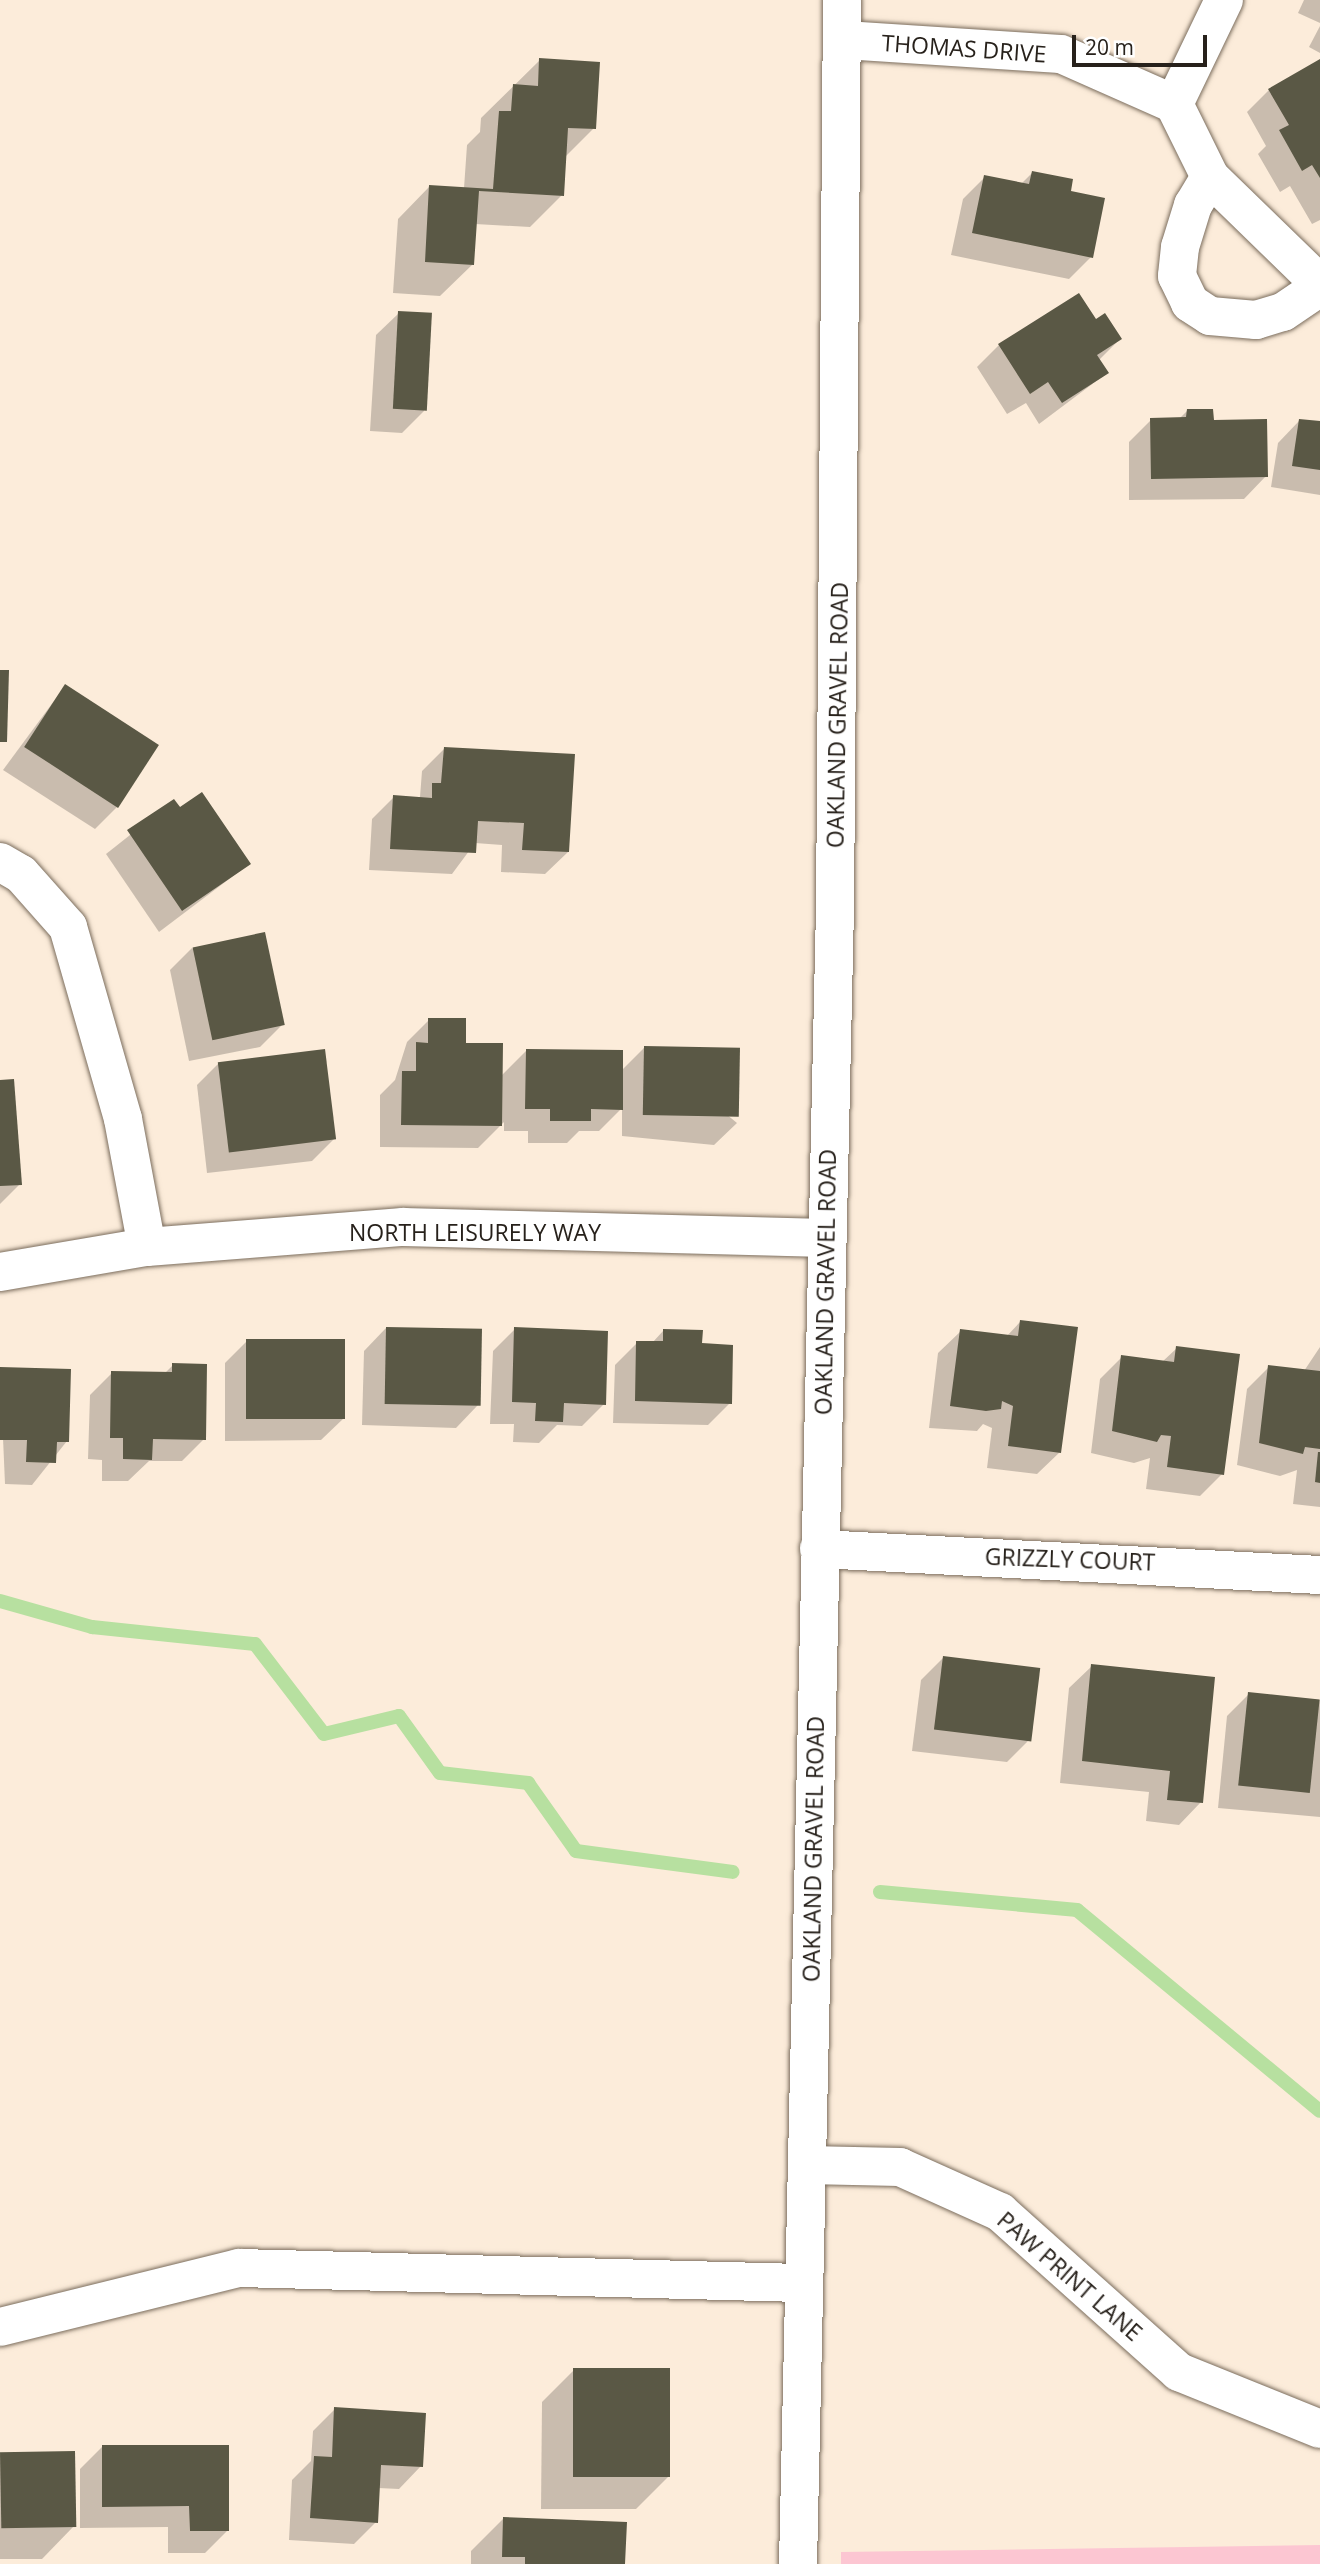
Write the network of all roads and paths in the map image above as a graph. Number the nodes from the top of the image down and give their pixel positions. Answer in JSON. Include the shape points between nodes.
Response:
{"nodes":[{"id":1,"x":842,"y":0,"type":"edge"},
{"id":2,"x":1224,"y":0,"type":"edge"},
{"id":3,"x":844,"y":40,"type":"junction"},
{"id":4,"x":1174,"y":104,"type":"junction"},
{"id":5,"x":1210,"y":177,"type":"junction"},
{"id":6,"x":1320,"y":285,"type":"edge"},
{"id":7,"x":0,"y":862,"type":"edge"},
{"id":8,"x":826,"y":1238,"type":"junction"},
{"id":9,"x":146,"y":1247,"type":"junction"},
{"id":10,"x":0,"y":1272,"type":"edge"},
{"id":11,"x":819,"y":1549,"type":"junction"},
{"id":12,"x":1320,"y":1575,"type":"edge"},
{"id":13,"x":807,"y":2165,"type":"junction"},
{"id":14,"x":800,"y":2283,"type":"junction"},
{"id":15,"x":0,"y":2328,"type":"edge"},
{"id":16,"x":1320,"y":2429,"type":"edge"},
{"id":17,"x":798,"y":2564,"type":"edge"}],
"edges":[{"from":1,"to":3,"type":"street","name":"OAKLAND GRAVEL ROAD"},
{"from":2,"to":4,"type":"street"},
{"from":3,"to":4,"type":"street","name":"THOMAS DRIVE","via":[[1061,54]]},
{"from":3,"to":8,"type":"street","name":"OAKLAND GRAVEL ROAD"},
{"from":4,"to":5,"type":"street"},
{"from":5,"to":6,"type":"street"},
{"from":5,"to":6,"type":"street","via":[[1193,205],[1180,247],[1177,276],[1190,303],[1210,316],[1256,320],[1283,312]]},
{"from":7,"to":9,"type":"street","via":[[21,874],[68,927],[123,1119]]},
{"from":8,"to":9,"type":"street","name":"NORTH LEISURELY WAY","via":[[403,1227]]},
{"from":8,"to":11,"type":"street","name":"OAKLAND GRAVEL ROAD"},
{"from":9,"to":10,"type":"street","name":"NORTH LEISURELY WAY"},
{"from":11,"to":12,"type":"street","name":"GRIZZLY COURT"},
{"from":11,"to":13,"type":"street","name":"OAKLAND GRAVEL ROAD"},
{"from":13,"to":14,"type":"street","name":"OAKLAND GRAVEL ROAD"},
{"from":13,"to":16,"type":"street","name":"PAW PRINT LANE","via":[[900,2167],[1000,2212],[1179,2372]]},
{"from":14,"to":15,"type":"street","via":[[239,2268]]},
{"from":14,"to":17,"type":"street","name":"OAKLAND GRAVEL ROAD"}]}
